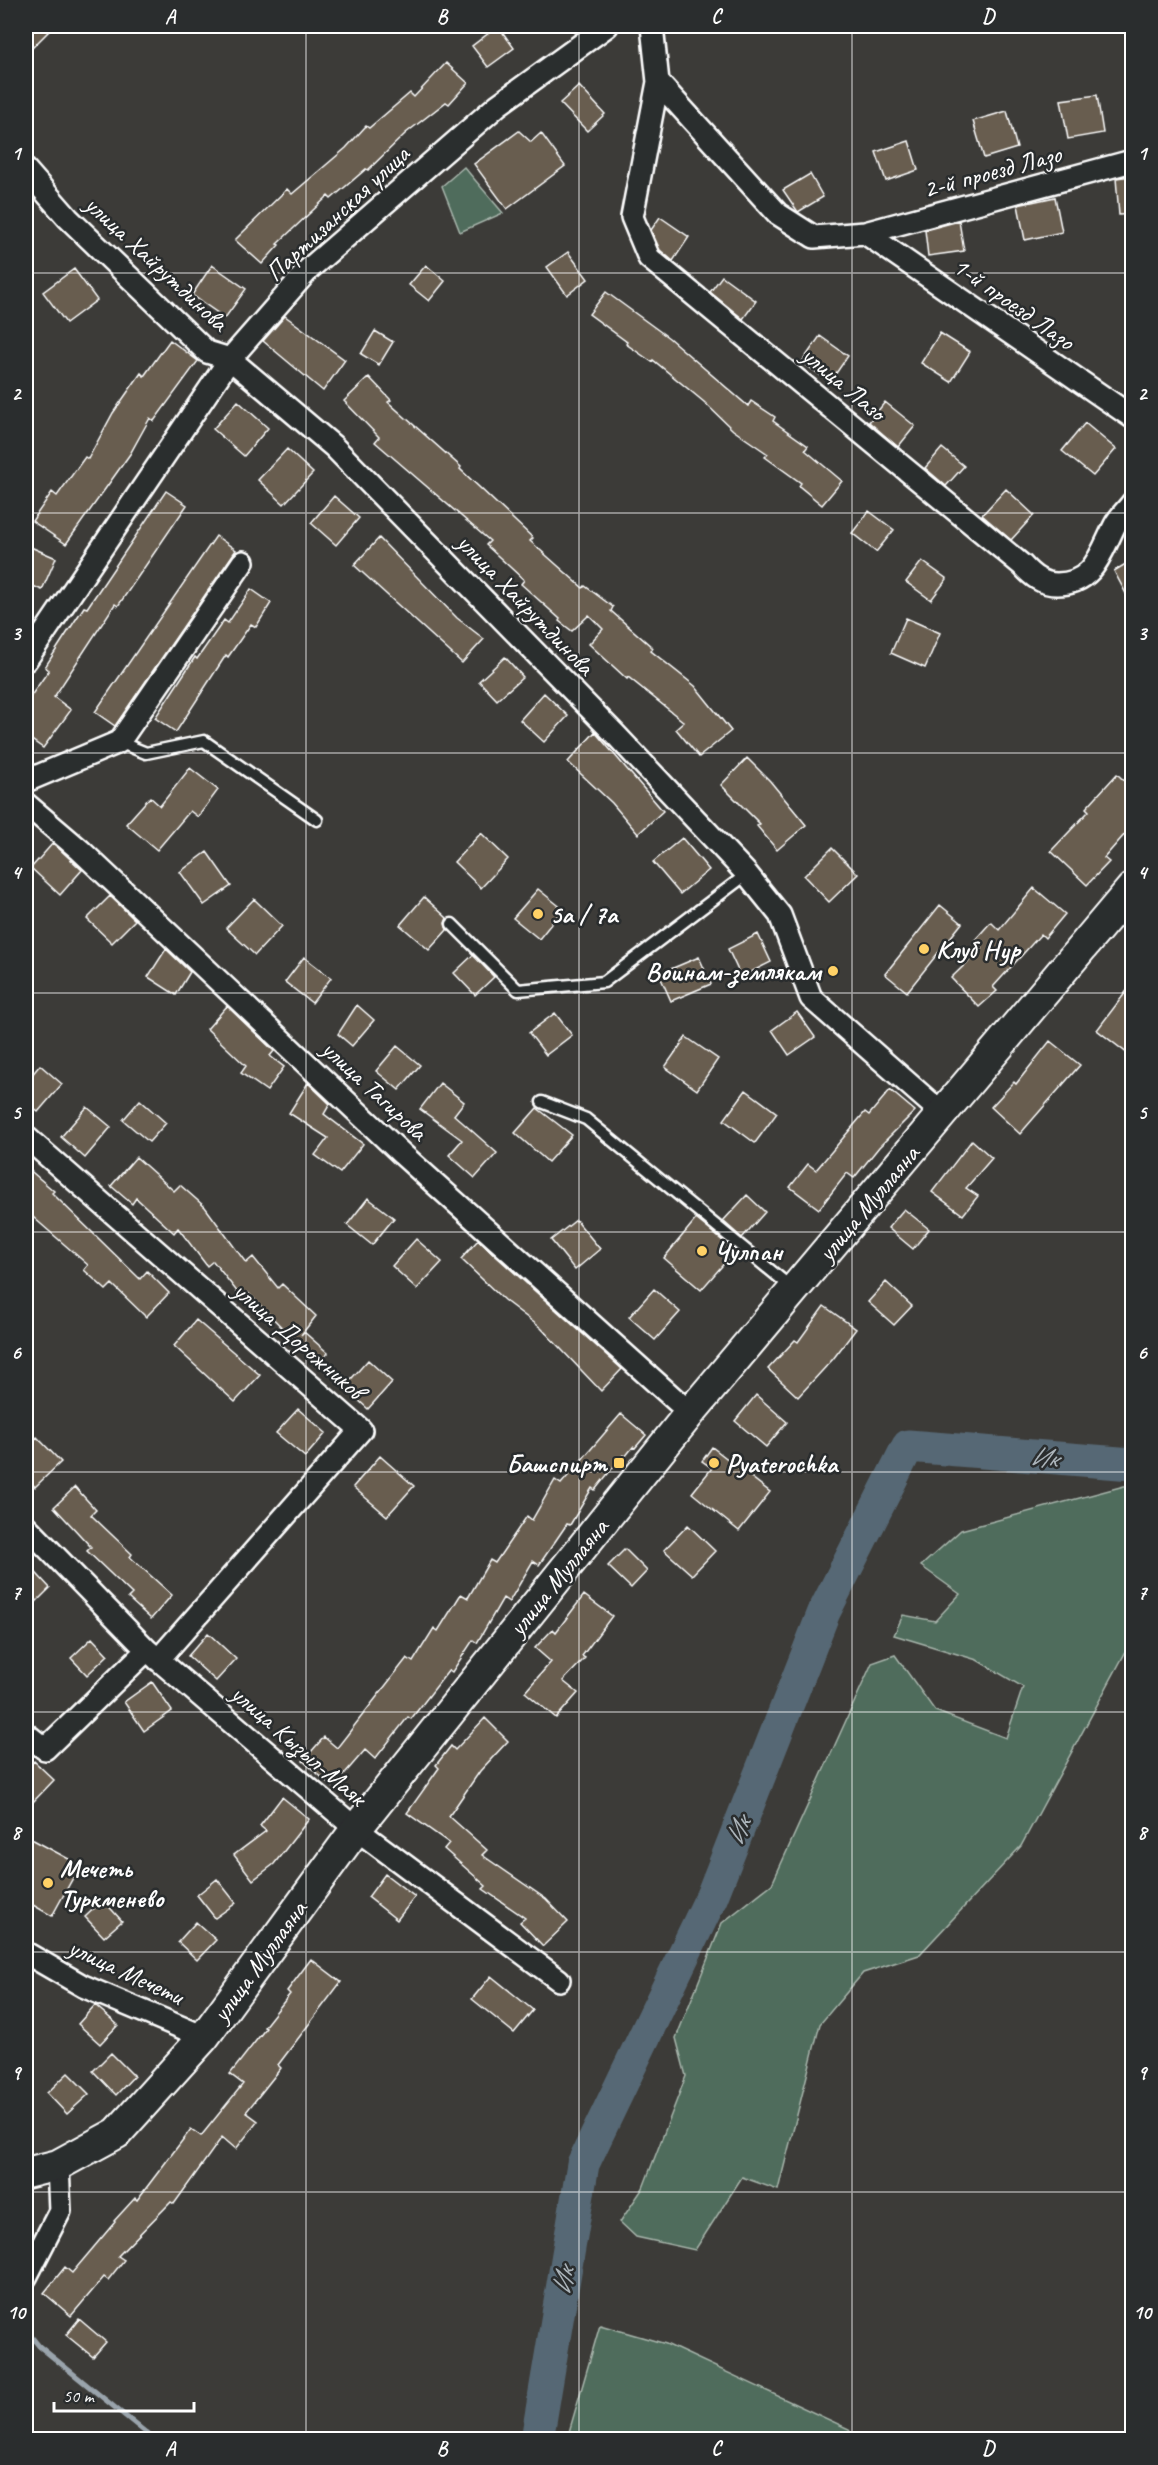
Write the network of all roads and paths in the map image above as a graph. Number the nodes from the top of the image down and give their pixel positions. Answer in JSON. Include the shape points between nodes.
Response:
{"nodes":[{"id":1,"x":607,"y":26,"type":"edge"},
{"id":2,"x":652,"y":26,"type":"edge"},
{"id":3,"x":658,"y":82,"type":"junction"},
{"id":4,"x":1132,"y":161,"type":"edge"},
{"id":5,"x":26,"y":170,"type":"edge"},
{"id":6,"x":865,"y":233,"type":"junction"},
{"id":7,"x":230,"y":359,"type":"junction"},
{"id":8,"x":1132,"y":417,"type":"edge"},
{"id":9,"x":1132,"y":503,"type":"edge"},
{"id":10,"x":243,"y":562,"type":"dead end"},
{"id":11,"x":26,"y":660,"type":"edge"},
{"id":12,"x":119,"y":742,"type":"junction"},
{"id":13,"x":26,"y":781,"type":"edge"},
{"id":14,"x":26,"y":804,"type":"edge"},
{"id":15,"x":317,"y":820,"type":"dead end"},
{"id":16,"x":747,"y":873,"type":"junction"},
{"id":17,"x":1132,"y":888,"type":"edge"},
{"id":18,"x":452,"y":924,"type":"dead end"},
{"id":19,"x":542,"y":1102,"type":"dead end"},
{"id":20,"x":943,"y":1114,"type":"junction"},
{"id":21,"x":26,"y":1137,"type":"edge"},
{"id":22,"x":794,"y":1290,"type":"junction"},
{"id":23,"x":690,"y":1413,"type":"junction"},
{"id":24,"x":26,"y":1526,"type":"edge"},
{"id":25,"x":153,"y":1655,"type":"junction"},
{"id":26,"x":26,"y":1734,"type":"edge"},
{"id":27,"x":356,"y":1829,"type":"junction"},
{"id":28,"x":26,"y":1953,"type":"edge"},
{"id":29,"x":559,"y":1980,"type":"dead end"},
{"id":30,"x":204,"y":2037,"type":"junction"},
{"id":31,"x":58,"y":2165,"type":"junction"},
{"id":32,"x":26,"y":2173,"type":"edge"},
{"id":33,"x":26,"y":2277,"type":"edge"}],
"edges":[{"from":1,"to":7,"type":"street","name":"Партизанская улица","via":[[498,105],[309,269]]},
{"from":2,"to":3,"type":"street","name":"улица Лазо"},
{"from":3,"to":6,"type":"street","name":"2-й проезд Лазо","via":[[778,214],[814,237]]},
{"from":3,"to":9,"type":"street","name":"улица Лазо","via":[[632,218],[649,258],[1034,578],[1070,584],[1086,576]]},
{"from":4,"to":6,"type":"street","name":"2-й проезд Лазо"},
{"from":5,"to":7,"type":"street","name":"улица Хайрутдинова","via":[[68,218],[207,352]]},
{"from":6,"to":8,"type":"street","name":"1-й проезд Лазо"},
{"from":7,"to":11,"type":"street","name":"Партизанская улица"},
{"from":7,"to":16,"type":"street","name":"улица Хайрутдинова","via":[[333,446]]},
{"from":10,"to":12,"type":"street"},
{"from":12,"to":13,"type":"street"},
{"from":12,"to":15,"type":"lane","via":[[146,753],[204,741]]},
{"from":14,"to":23,"type":"street","name":"улица Тагирова","via":[[80,850],[402,1154]]},
{"from":16,"to":18,"type":"lane","via":[[604,982],[518,990]]},
{"from":16,"to":20,"type":"street","name":"улица Хайрутдинова","via":[[780,915],[811,998]]},
{"from":17,"to":20,"type":"main road","name":"улица Муллаяна"},
{"from":19,"to":22,"type":"lane","via":[[586,1119]]},
{"from":20,"to":22,"type":"main road","name":"улица Муллаяна"},
{"from":21,"to":25,"type":"street","name":"улица Дорожников","via":[[361,1430]]},
{"from":22,"to":23,"type":"main road","name":"улица Муллаяна"},
{"from":23,"to":27,"type":"main road","name":"улица Муллаяна"},
{"from":24,"to":25,"type":"street","name":"улица Кызыл-Маяк"},
{"from":25,"to":26,"type":"street","name":"улица Дорожников","via":[[45,1749]]},
{"from":25,"to":27,"type":"street","name":"улица Кызыл-Маяк"},
{"from":27,"to":29,"type":"street","name":"улица Кызыл-Маяк"},
{"from":27,"to":30,"type":"main road","name":"улица Муллаяна"},
{"from":28,"to":30,"type":"street","name":"улица Мечети","via":[[83,1986]]},
{"from":30,"to":31,"type":"main road","name":"улица Муллаяна","via":[[117,2133]]},
{"from":31,"to":32,"type":"main road","name":"улица Муллаяна"},
{"from":31,"to":33,"type":"street","via":[[60,2211]]}]}
